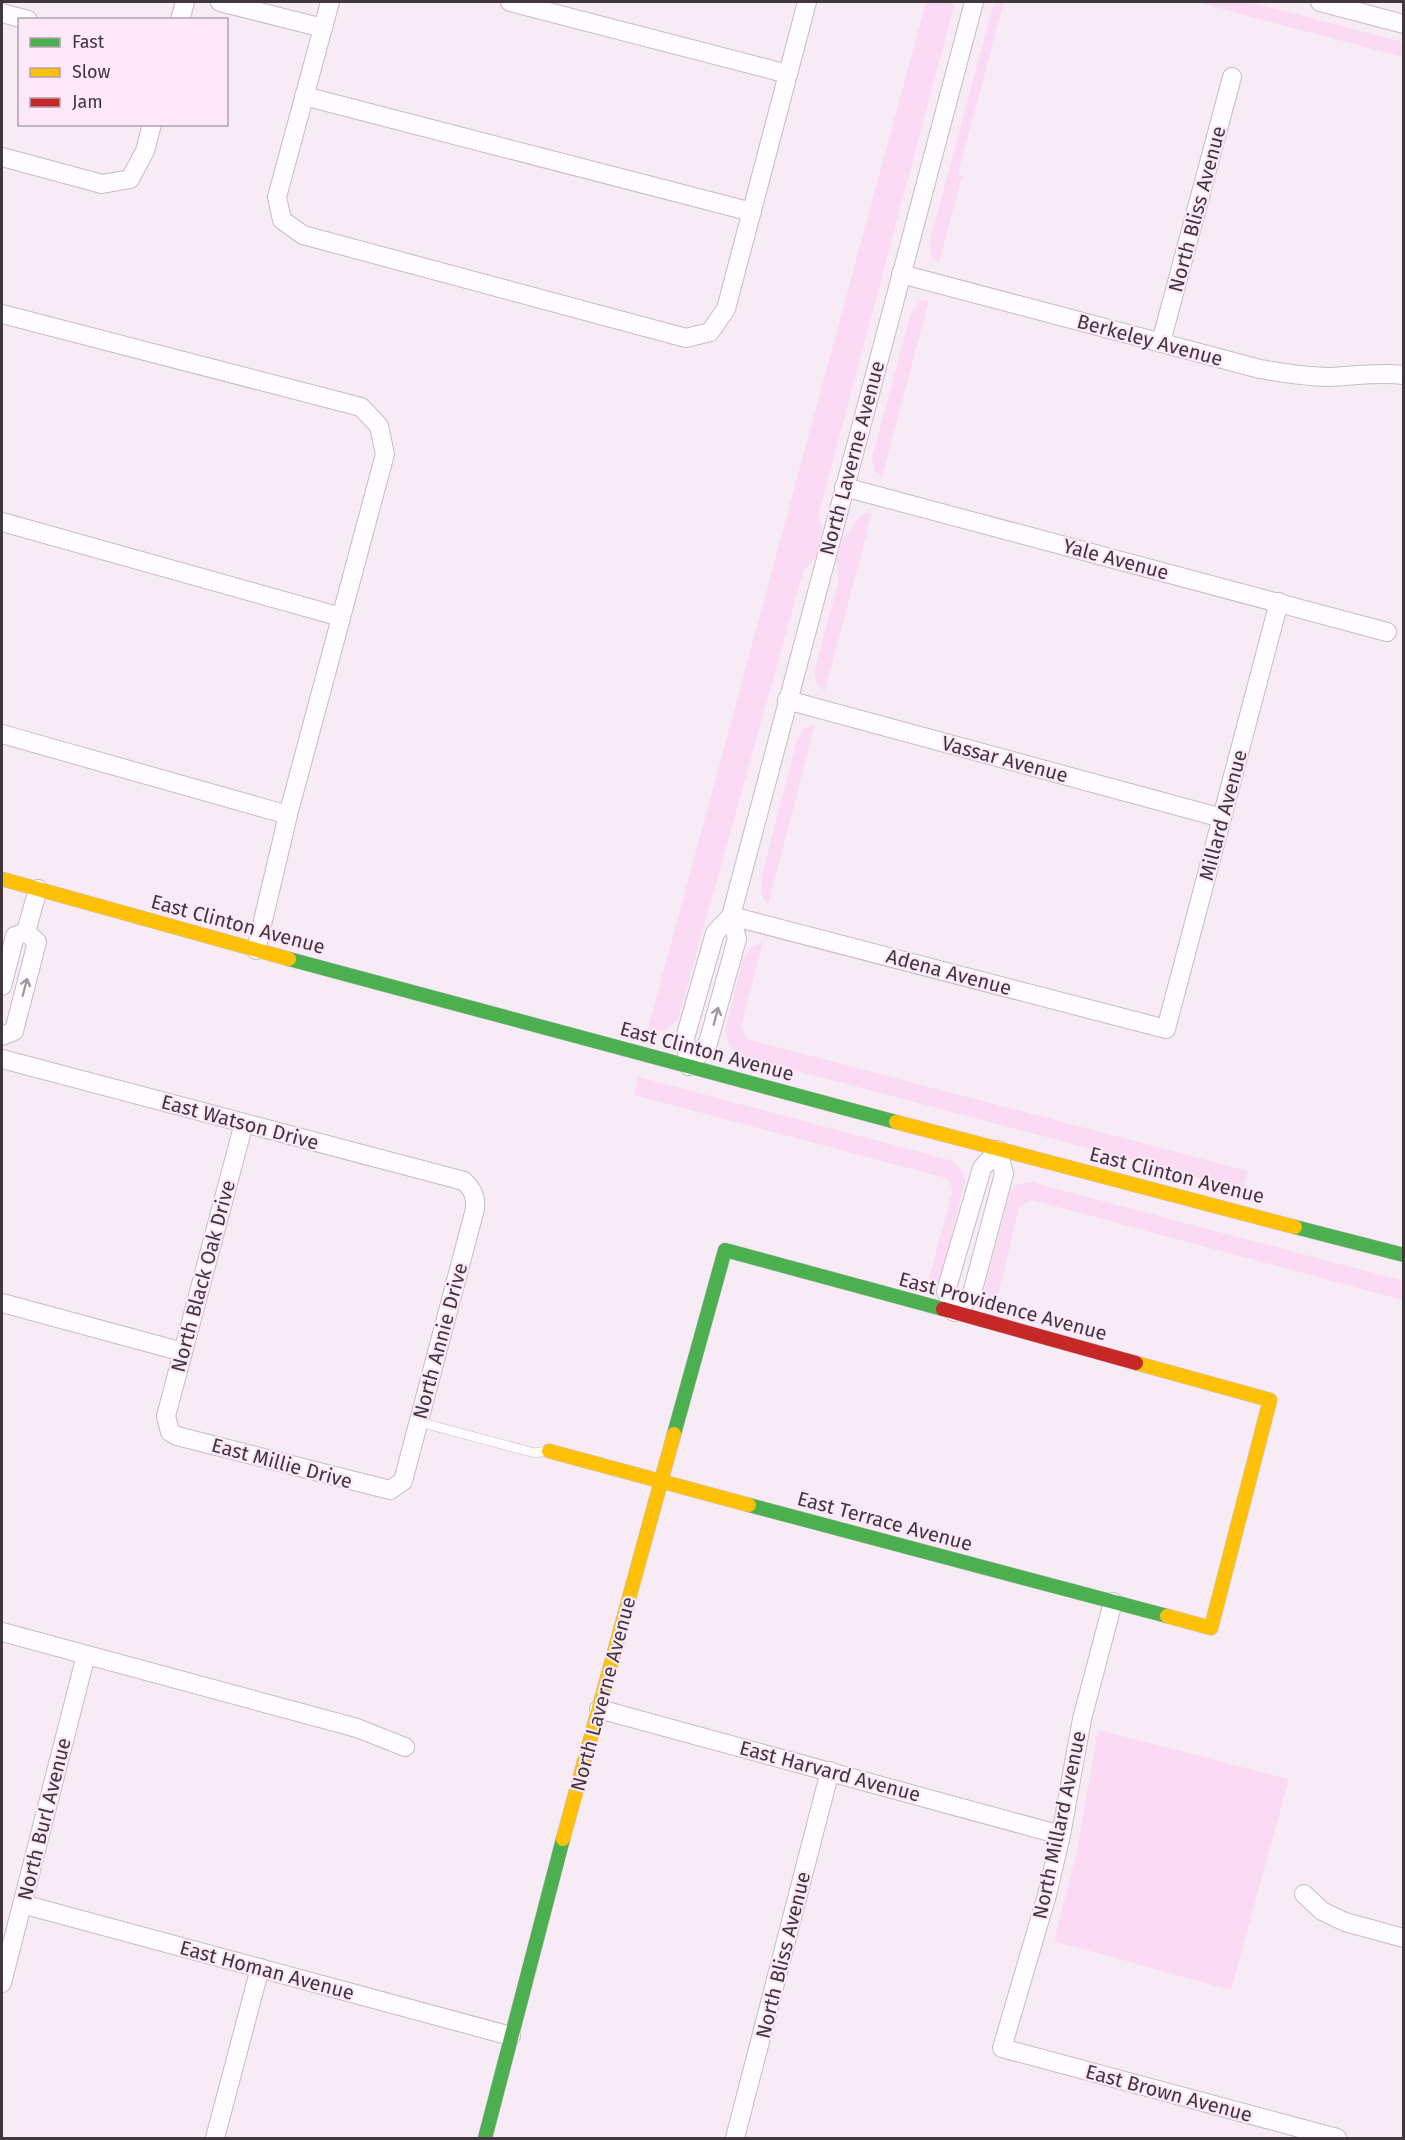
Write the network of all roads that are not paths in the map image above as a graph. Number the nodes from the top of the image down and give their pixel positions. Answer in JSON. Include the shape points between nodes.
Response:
{"nodes":[{"id":1,"x":185,"y":2,"type":"edge"},
{"id":2,"x":220,"y":2,"type":"edge"},
{"id":3,"x":330,"y":2,"type":"edge"},
{"id":4,"x":510,"y":2,"type":"edge"},
{"id":5,"x":807,"y":2,"type":"edge"},
{"id":6,"x":974,"y":2,"type":"edge"},
{"id":7,"x":1320,"y":2,"type":"edge"},
{"id":8,"x":2,"y":13,"type":"edge"},
{"id":9,"x":21,"y":18,"type":"edge"},
{"id":10,"x":181,"y":18,"type":"edge"},
{"id":11,"x":1404,"y":24,"type":"edge"},
{"id":12,"x":323,"y":28,"type":"junction"},
{"id":13,"x":788,"y":74,"type":"junction"},
{"id":14,"x":1232,"y":77,"type":"dead end"},
{"id":15,"x":304,"y":96,"type":"junction"},
{"id":16,"x":152,"y":126,"type":"edge"},
{"id":17,"x":2,"y":157,"type":"edge"},
{"id":18,"x":752,"y":212,"type":"junction"},
{"id":19,"x":901,"y":274,"type":"junction"},
{"id":20,"x":2,"y":314,"type":"edge"},
{"id":21,"x":1161,"y":342,"type":"junction"},
{"id":22,"x":1404,"y":375,"type":"edge"},
{"id":23,"x":844,"y":487,"type":"junction"},
{"id":24,"x":2,"y":522,"type":"edge"},
{"id":25,"x":1279,"y":602,"type":"junction"},
{"id":26,"x":341,"y":616,"type":"junction"},
{"id":27,"x":1387,"y":632,"type":"dead end"},
{"id":28,"x":788,"y":700,"type":"junction"},
{"id":29,"x":2,"y":734,"type":"edge"},
{"id":30,"x":288,"y":815,"type":"junction"},
{"id":31,"x":1222,"y":818,"type":"junction"},
{"id":32,"x":2,"y":879,"type":"edge"},
{"id":33,"x":38,"y":889,"type":"junction"},
{"id":34,"x":731,"y":916,"type":"junction"},
{"id":35,"x":26,"y":932,"type":"junction"},
{"id":36,"x":256,"y":950,"type":"junction"},
{"id":37,"x":2,"y":986,"type":"edge"},
{"id":38,"x":1166,"y":1029,"type":"joint"},
{"id":39,"x":2,"y":1036,"type":"edge"},
{"id":40,"x":2,"y":1059,"type":"edge"},
{"id":41,"x":689,"y":1066,"type":"junction"},
{"id":42,"x":244,"y":1123,"type":"junction"},
{"id":43,"x":998,"y":1150,"type":"junction"},
{"id":44,"x":474,"y":1193,"type":"joint"},
{"id":45,"x":725,"y":1251,"type":"joint"},
{"id":46,"x":1404,"y":1255,"type":"edge"},
{"id":47,"x":2,"y":1303,"type":"edge"},
{"id":48,"x":954,"y":1312,"type":"junction"},
{"id":49,"x":183,"y":1352,"type":"junction"},
{"id":50,"x":419,"y":1422,"type":"junction"},
{"id":51,"x":168,"y":1429,"type":"joint"},
{"id":52,"x":549,"y":1451,"type":"joint"},
{"id":53,"x":662,"y":1481,"type":"junction"},
{"id":54,"x":398,"y":1487,"type":"joint"},
{"id":55,"x":1113,"y":1602,"type":"junction"},
{"id":56,"x":1211,"y":1628,"type":"joint"},
{"id":57,"x":2,"y":1632,"type":"edge"},
{"id":58,"x":86,"y":1655,"type":"junction"},
{"id":59,"x":599,"y":1709,"type":"junction"},
{"id":60,"x":405,"y":1747,"type":"dead end"},
{"id":61,"x":830,"y":1771,"type":"junction"},
{"id":62,"x":1061,"y":1835,"type":"junction"},
{"id":63,"x":1304,"y":1894,"type":"dead end"},
{"id":64,"x":22,"y":1904,"type":"junction"},
{"id":65,"x":1404,"y":1938,"type":"edge"},
{"id":66,"x":260,"y":1968,"type":"junction"},
{"id":67,"x":2,"y":1983,"type":"edge"},
{"id":68,"x":511,"y":2036,"type":"junction"},
{"id":69,"x":1002,"y":2048,"type":"joint"},
{"id":70,"x":215,"y":2139,"type":"edge"},
{"id":71,"x":485,"y":2139,"type":"edge"},
{"id":72,"x":735,"y":2139,"type":"edge"},
{"id":73,"x":1336,"y":2139,"type":"edge"}],
"edges":[{"from":1,"to":10,"type":"street"},
{"from":2,"to":12,"type":"street"},
{"from":3,"to":12,"type":"street"},
{"from":4,"to":13,"type":"street"},
{"from":5,"to":13,"type":"street"},
{"from":6,"to":19,"type":"street","name":"North Laverne Avenue"},
{"from":7,"to":11,"type":"street"},
{"from":8,"to":9,"type":"street"},
{"from":12,"to":15,"type":"street"},
{"from":13,"to":18,"type":"street"},
{"from":14,"to":21,"type":"street","name":"North Bliss Avenue"},
{"from":15,"to":18,"type":"street"},
{"from":15,"to":18,"type":"street","via":[[277,196],[282,220],[303,235],[686,338],[710,332],[726,309]]},
{"from":16,"to":17,"type":"street","via":[[130,179],[102,184]]},
{"from":19,"to":21,"type":"street","name":"Berkeley Avenue"},
{"from":19,"to":23,"type":"street","name":"North Laverne Avenue"},
{"from":20,"to":26,"type":"street","via":[[361,407],[379,426],[385,454]]},
{"from":21,"to":22,"type":"street","name":"Berkeley Avenue","via":[[1294,375]]},
{"from":23,"to":25,"type":"street","name":"Yale Avenue"},
{"from":23,"to":28,"type":"street","name":"North Laverne Avenue"},
{"from":24,"to":26,"type":"street"},
{"from":25,"to":27,"type":"street","name":"Yale Avenue"},
{"from":25,"to":31,"type":"street","name":"Millard Avenue"},
{"from":26,"to":30,"type":"street"},
{"from":28,"to":31,"type":"street","name":"Vassar Avenue"},
{"from":28,"to":34,"type":"street","name":"North Laverne Avenue"},
{"from":29,"to":30,"type":"street"},
{"from":30,"to":36,"type":"street"},
{"from":31,"to":38,"type":"street","name":"Millard Avenue"},
{"from":32,"to":33,"type":"street","name":"East Clinton Avenue"},
{"from":33,"to":35,"type":"street"},
{"from":33,"to":36,"type":"street","name":"East Clinton Avenue"},
{"from":34,"to":38,"type":"street","name":"Adena Avenue"},
{"from":34,"to":41,"type":"street","via":[[715,933],[685,1038]]},
{"from":35,"to":37,"type":"street","via":[[15,936]]},
{"from":39,"to":35,"type":"street","one_way":true,"via":[[14,1031],[37,942]]},
{"from":36,"to":41,"type":"street","name":"East Clinton Avenue"},
{"from":40,"to":42,"type":"street","name":"East Watson Drive"},
{"from":41,"to":43,"type":"street","name":"East Clinton Avenue"},
{"from":42,"to":44,"type":"street","name":"East Watson Drive","via":[[464,1181]]},
{"from":42,"to":49,"type":"street","name":"North Black Oak Drive"},
{"from":43,"to":46,"type":"street","name":"East Clinton Avenue"},
{"from":43,"to":48,"type":"street","via":[[982,1168],[946,1291]]},
{"from":43,"to":48,"type":"street","via":[[1004,1174],[971,1297]]},
{"from":44,"to":50,"type":"street","name":"North Annie Drive","via":[[475,1209]]},
{"from":45,"to":48,"type":"street","name":"East Providence Avenue"},
{"from":45,"to":53,"type":"street","name":"North Laverne Avenue"},
{"from":47,"to":49,"type":"street"},
{"from":48,"to":56,"type":"street","name":"East Providence Avenue","via":[[1270,1400]]},
{"from":49,"to":51,"type":"street","name":"North Black Oak Drive","via":[[166,1416]]},
{"from":50,"to":52,"type":"lane","via":[[535,1453]]},
{"from":50,"to":54,"type":"street","name":"North Annie Drive"},
{"from":51,"to":54,"type":"street","name":"East Millie Drive","via":[[177,1436],[380,1489]]},
{"from":52,"to":53,"type":"street","name":"East Terrace Avenue"},
{"from":53,"to":55,"type":"street","name":"East Terrace Avenue"},
{"from":53,"to":59,"type":"street","name":"North Laverne Avenue"},
{"from":55,"to":56,"type":"street","name":"East Terrace Avenue"},
{"from":55,"to":62,"type":"street","name":"North Millard Avenue","via":[[1082,1719]]},
{"from":57,"to":58,"type":"street"},
{"from":58,"to":60,"type":"street","via":[[357,1728]]},
{"from":58,"to":64,"type":"street","name":"North Burl Avenue"},
{"from":59,"to":61,"type":"street","name":"East Harvard Avenue"},
{"from":59,"to":68,"type":"street","name":"North Laverne Avenue"},
{"from":61,"to":62,"type":"street","name":"East Harvard Avenue"},
{"from":61,"to":72,"type":"street","name":"North Bliss Avenue"},
{"from":62,"to":69,"type":"street","name":"North Millard Avenue"},
{"from":63,"to":65,"type":"street","via":[[1322,1911],[1345,1922]]},
{"from":64,"to":66,"type":"street","name":"East Homan Avenue"},
{"from":64,"to":67,"type":"street","name":"North Burl Avenue"},
{"from":66,"to":68,"type":"street","name":"East Homan Avenue"},
{"from":66,"to":70,"type":"street"},
{"from":68,"to":71,"type":"street","name":"North Laverne Avenue"},
{"from":69,"to":73,"type":"street","name":"East Brown Avenue"}]}
